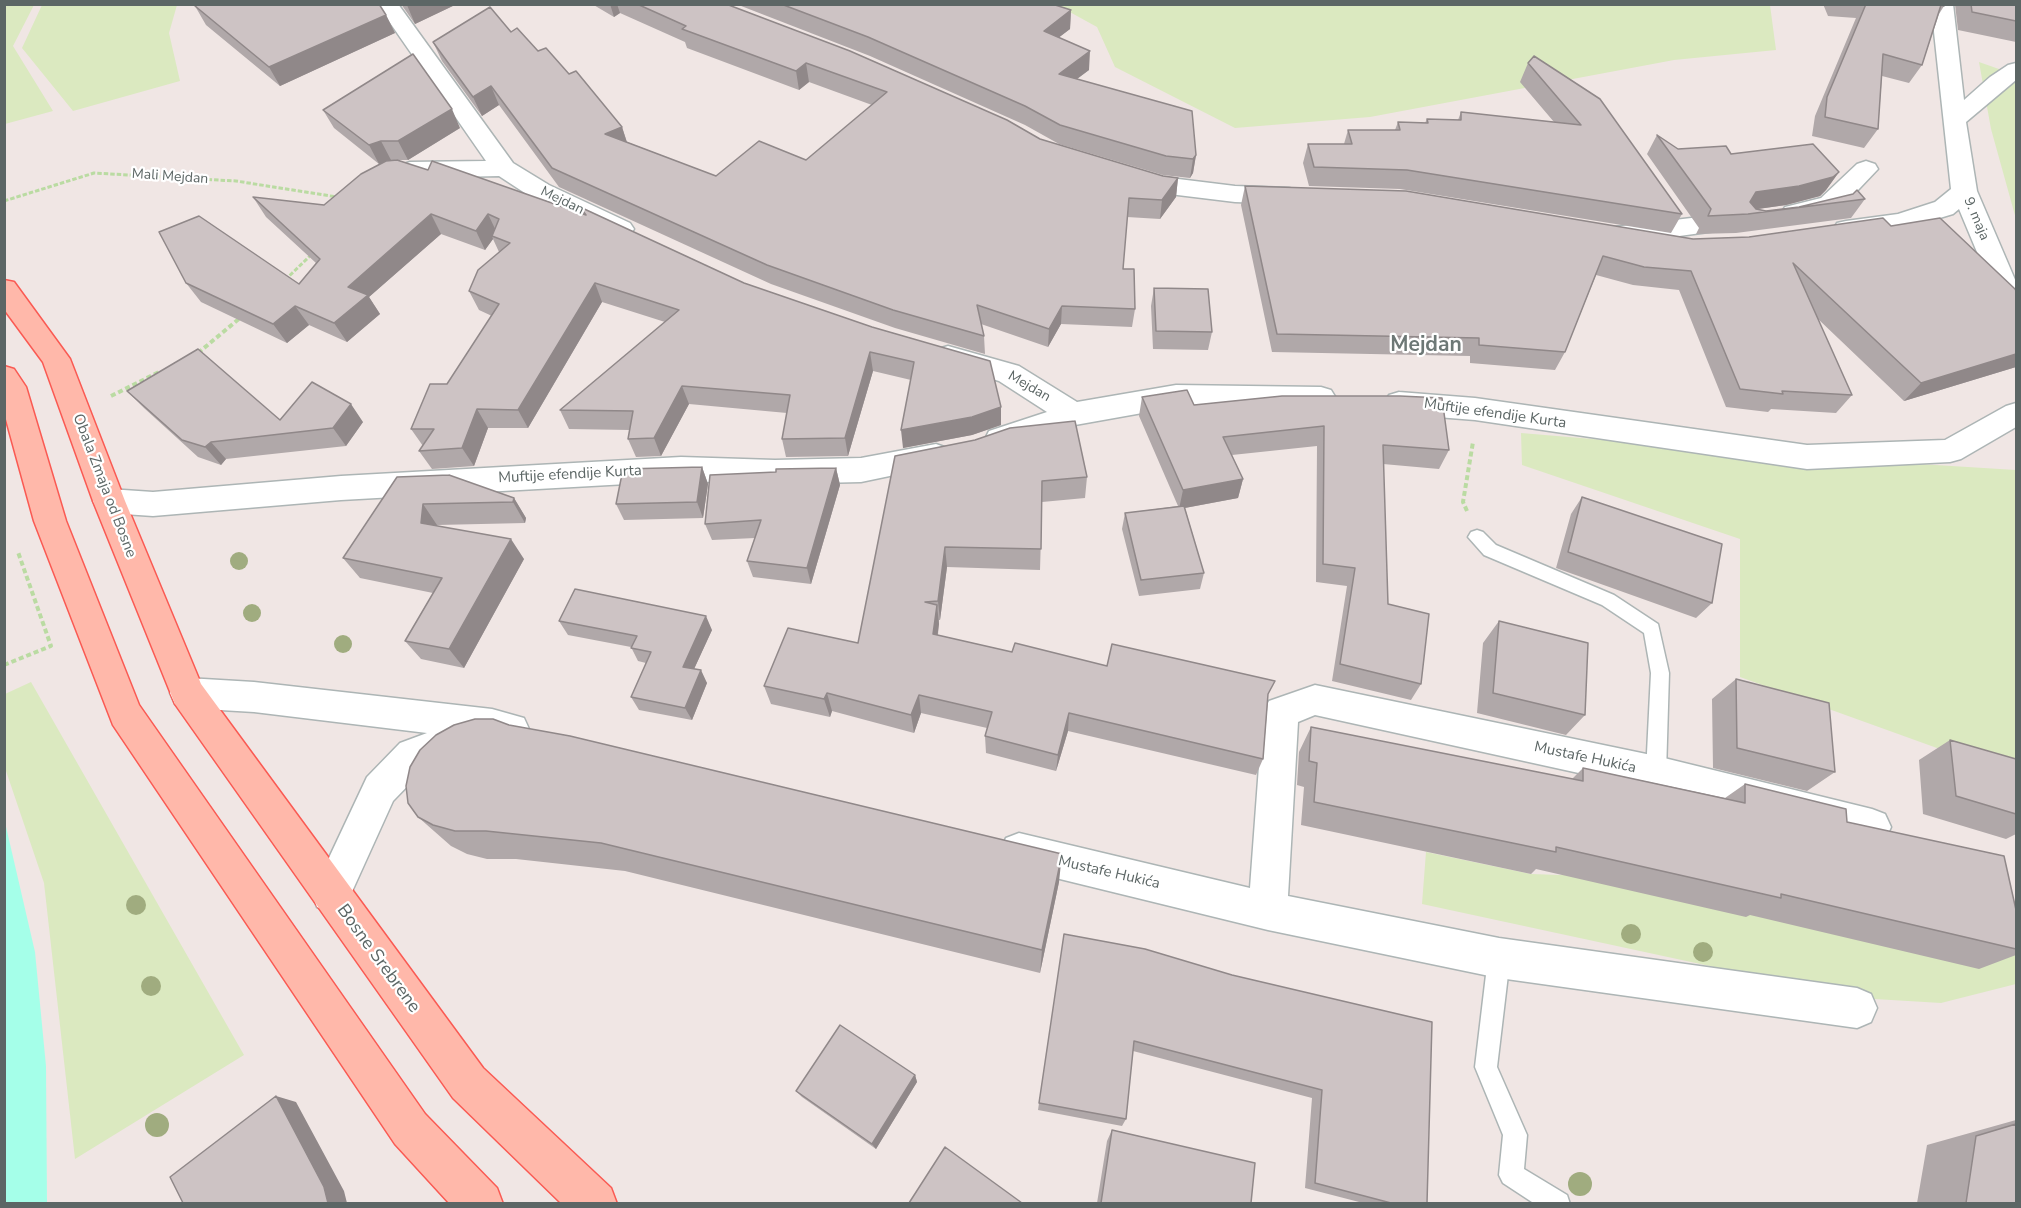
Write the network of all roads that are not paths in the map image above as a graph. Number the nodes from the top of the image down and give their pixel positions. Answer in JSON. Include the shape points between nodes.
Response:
{"nodes":[{"id":1,"x":387,"y":4,"type":"edge"},
{"id":2,"x":1942,"y":4,"type":"edge"},
{"id":3,"x":2016,"y":70,"type":"edge"},
{"id":4,"x":1954,"y":120,"type":"junction"},
{"id":5,"x":504,"y":168,"type":"junction"},
{"id":6,"x":391,"y":170,"type":"edge"},
{"id":7,"x":1108,"y":170,"type":"edge"},
{"id":8,"x":1866,"y":170,"type":"dead end"},
{"id":9,"x":1964,"y":191,"type":"junction"},
{"id":10,"x":1310,"y":197,"type":"edge"},
{"id":11,"x":1819,"y":233,"type":"edge"},
{"id":12,"x":644,"y":240,"type":"edge"},
{"id":13,"x":1748,"y":242,"type":"edge"},
{"id":14,"x":4,"y":289,"type":"edge"},
{"id":15,"x":2016,"y":312,"type":"edge"},
{"id":16,"x":930,"y":350,"type":"edge"},
{"id":17,"x":4,"y":376,"type":"edge"},
{"id":18,"x":1073,"y":414,"type":"junction"},
{"id":19,"x":2016,"y":414,"type":"edge"},
{"id":20,"x":109,"y":501,"type":"junction"},
{"id":21,"x":1477,"y":537,"type":"road end"},
{"id":22,"x":187,"y":693,"type":"junction"},
{"id":23,"x":492,"y":724,"type":"junction"},
{"id":24,"x":538,"y":736,"type":"edge"},
{"id":25,"x":1656,"y":773,"type":"junction"},
{"id":26,"x":1872,"y":827,"type":"edge"},
{"id":27,"x":990,"y":844,"type":"edge"},
{"id":28,"x":331,"y":894,"type":"junction"},
{"id":29,"x":1268,"y":911,"type":"junction"},
{"id":30,"x":1499,"y":958,"type":"junction"},
{"id":31,"x":1857,"y":1008,"type":"dead end"},
{"id":32,"x":482,"y":1203,"type":"edge"},
{"id":33,"x":595,"y":1203,"type":"edge"},
{"id":34,"x":1558,"y":1203,"type":"edge"}],
"edges":[{"from":1,"to":5,"type":"street","name":"Mejdan"},
{"from":2,"to":4,"type":"street","name":"9. maja"},
{"from":3,"to":4,"type":"street"},
{"from":4,"to":9,"type":"street","name":"9. maja"},
{"from":5,"to":6,"type":"street"},
{"from":5,"to":12,"type":"street","name":"Mejdan","via":[[540,191]]},
{"from":7,"to":10,"type":"street","via":[[1161,185],[1235,194]]},
{"from":8,"to":13,"type":"street","via":[[1830,204],[1786,215],[1677,220],[1603,234],[1681,246]]},
{"from":9,"to":11,"type":"street","via":[[1944,208],[1900,222]]},
{"from":9,"to":15,"type":"street","name":"9. maja"},
{"from":14,"to":20,"type":"main road","name":"Obala Zmaja od Bosne","via":[[56,359]]},
{"from":16,"to":18,"type":"street","name":"Mejdan","via":[[1009,373]]},
{"from":17,"to":32,"type":"main road","via":[[12,387],[50,521],[125,714],[410,1129]]},
{"from":18,"to":19,"type":"street","name":"Muftije efendije Kurta","via":[[1176,396],[1359,400],[1474,409],[1807,457],[1950,451]]},
{"from":18,"to":20,"type":"street","name":"Muftije efendije Kurta","via":[[969,449],[861,470],[681,469],[341,488],[153,504]]},
{"from":20,"to":22,"type":"main road","name":"Obala Zmaja od Bosne"},
{"from":21,"to":25,"type":"lane","via":[[1490,550],[1608,600],[1652,629],[1660,673]]},
{"from":22,"to":23,"type":"street"},
{"from":22,"to":28,"type":"main road","name":"Bosne Srebrene"},
{"from":23,"to":24,"type":"street"},
{"from":23,"to":28,"type":"street","via":[[413,755],[380,789]]},
{"from":25,"to":26,"type":"street","name":"Mustafe Hukića"},
{"from":25,"to":29,"type":"street","name":"Mustafe Hukića","via":[[1315,699],[1281,712]]},
{"from":27,"to":29,"type":"street","name":"Mustafe Hukića"},
{"from":28,"to":33,"type":"main road","name":"Bosne Srebrene","via":[[468,1083]]},
{"from":29,"to":30,"type":"street","name":"Mustafe Hukića"},
{"from":30,"to":31,"type":"street","name":"Mustafe Hukića"},
{"from":30,"to":34,"type":"lane","via":[[1486,1066],[1515,1135],[1511,1175]]}]}
